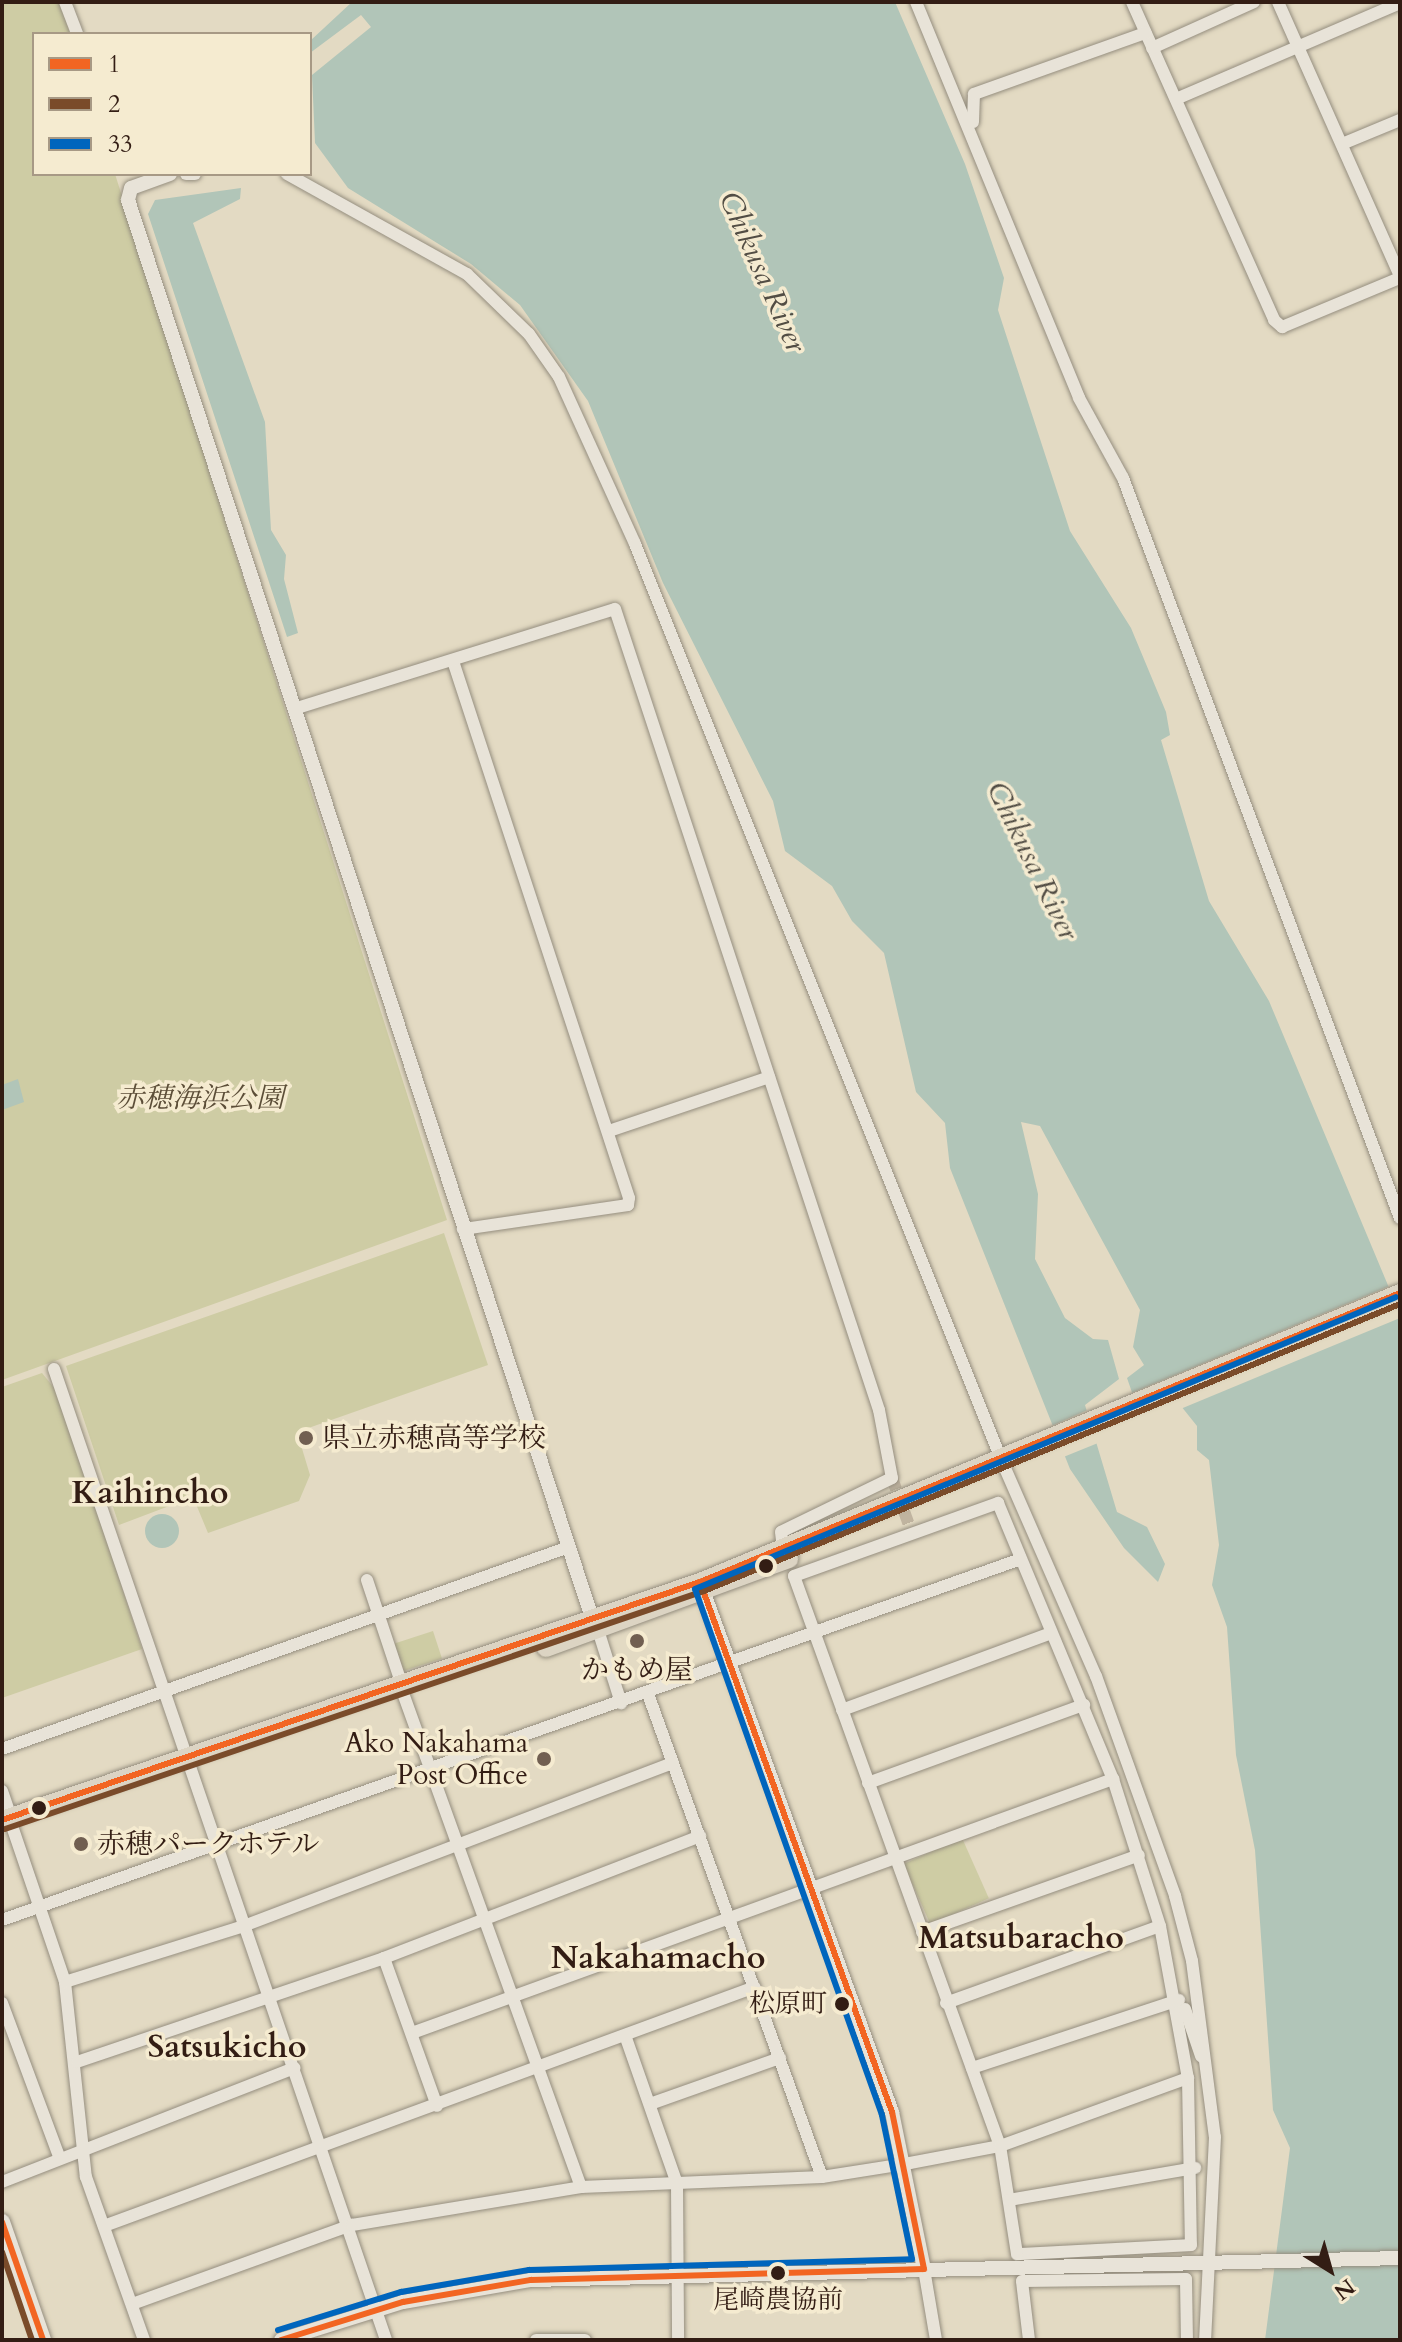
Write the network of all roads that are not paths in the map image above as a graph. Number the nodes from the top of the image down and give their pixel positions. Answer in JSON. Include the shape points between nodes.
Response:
{"nodes":[{"id":1,"x":65,"y":2,"type":"edge"},
{"id":2,"x":916,"y":2,"type":"edge"},
{"id":3,"x":1132,"y":2,"type":"edge"},
{"id":4,"x":1254,"y":2,"type":"edge"},
{"id":5,"x":1278,"y":2,"type":"edge"},
{"id":6,"x":1400,"y":3,"type":"edge"},
{"id":7,"x":76,"y":32,"type":"edge"},
{"id":8,"x":1145,"y":33,"type":"junction"},
{"id":9,"x":1297,"y":45,"type":"junction"},
{"id":10,"x":1152,"y":48,"type":"junction"},
{"id":11,"x":1176,"y":99,"type":"junction"},
{"id":12,"x":1400,"y":120,"type":"edge"},
{"id":13,"x":1342,"y":144,"type":"junction"},
{"id":14,"x":986,"y":164,"type":"junction"},
{"id":15,"x":164,"y":176,"type":"edge"},
{"id":16,"x":291,"y":176,"type":"edge"},
{"id":17,"x":1400,"y":277,"type":"edge"},
{"id":18,"x":453,"y":661,"type":"junction"},
{"id":19,"x":294,"y":709,"type":"junction"},
{"id":20,"x":769,"y":1077,"type":"junction"},
{"id":21,"x":609,"y":1131,"type":"junction"},
{"id":22,"x":1400,"y":1218,"type":"edge"},
{"id":23,"x":463,"y":1229,"type":"junction"},
{"id":24,"x":1400,"y":1293,"type":"edge"},
{"id":25,"x":1400,"y":1306,"type":"edge"},
{"id":26,"x":54,"y":1369,"type":"dead end"},
{"id":27,"x":1007,"y":1462,"type":"junction"},
{"id":28,"x":566,"y":1548,"type":"junction"},
{"id":29,"x":1021,"y":1559,"type":"junction"},
{"id":30,"x":789,"y":1561,"type":"junction"},
{"id":31,"x":367,"y":1580,"type":"dead end"},
{"id":32,"x":702,"y":1588,"type":"junction"},
{"id":33,"x":379,"y":1614,"type":"junction"},
{"id":34,"x":593,"y":1625,"type":"junction"},
{"id":35,"x":1051,"y":1633,"type":"junction"},
{"id":36,"x":813,"y":1634,"type":"junction"},
{"id":37,"x":731,"y":1664,"type":"junction"},
{"id":38,"x":403,"y":1690,"type":"junction"},
{"id":39,"x":161,"y":1692,"type":"junction"},
{"id":40,"x":648,"y":1694,"type":"junction"},
{"id":41,"x":621,"y":1703,"type":"junction"},
{"id":42,"x":1084,"y":1705,"type":"junction"},
{"id":43,"x":842,"y":1710,"type":"junction"},
{"id":44,"x":2,"y":1749,"type":"edge"},
{"id":45,"x":184,"y":1763,"type":"junction"},
{"id":46,"x":673,"y":1763,"type":"junction"},
{"id":47,"x":431,"y":1773,"type":"junction"},
{"id":48,"x":1113,"y":1779,"type":"junction"},
{"id":49,"x":868,"y":1783,"type":"junction"},
{"id":50,"x":2,"y":1791,"type":"edge"},
{"id":51,"x":7,"y":1825,"type":"edge"},
{"id":52,"x":700,"y":1836,"type":"junction"},
{"id":53,"x":214,"y":1848,"type":"junction"},
{"id":54,"x":457,"y":1849,"type":"junction"},
{"id":55,"x":1139,"y":1855,"type":"junction"},
{"id":56,"x":895,"y":1858,"type":"junction"},
{"id":57,"x":812,"y":1887,"type":"junction"},
{"id":58,"x":41,"y":1906,"type":"junction"},
{"id":59,"x":729,"y":1917,"type":"junction"},
{"id":60,"x":2,"y":1920,"type":"edge"},
{"id":61,"x":485,"y":1921,"type":"junction"},
{"id":62,"x":1160,"y":1926,"type":"junction"},
{"id":63,"x":241,"y":1927,"type":"junction"},
{"id":64,"x":922,"y":1932,"type":"junction"},
{"id":65,"x":384,"y":1958,"type":"junction"},
{"id":66,"x":65,"y":1982,"type":"junction"},
{"id":67,"x":755,"y":1987,"type":"junction"},
{"id":68,"x":512,"y":1996,"type":"junction"},
{"id":69,"x":269,"y":1999,"type":"junction"},
{"id":70,"x":1179,"y":2000,"type":"junction"},
{"id":71,"x":2,"y":2003,"type":"edge"},
{"id":72,"x":946,"y":2003,"type":"junction"},
{"id":73,"x":412,"y":2033,"type":"junction"},
{"id":74,"x":626,"y":2038,"type":"junction"},
{"id":75,"x":780,"y":2058,"type":"junction"},
{"id":76,"x":77,"y":2062,"type":"junction"},
{"id":77,"x":295,"y":2068,"type":"junction"},
{"id":78,"x":972,"y":2068,"type":"junction"},
{"id":79,"x":539,"y":2071,"type":"junction"},
{"id":80,"x":1188,"y":2078,"type":"junction"},
{"id":81,"x":1211,"y":2083,"type":"junction"},
{"id":82,"x":650,"y":2104,"type":"junction"},
{"id":83,"x":437,"y":2106,"type":"junction"},
{"id":84,"x":1000,"y":2146,"type":"junction"},
{"id":85,"x":324,"y":2148,"type":"junction"},
{"id":86,"x":83,"y":2152,"type":"junction"},
{"id":87,"x":60,"y":2159,"type":"junction"},
{"id":88,"x":905,"y":2164,"type":"junction"},
{"id":89,"x":1195,"y":2168,"type":"junction"},
{"id":90,"x":822,"y":2177,"type":"junction"},
{"id":91,"x":2,"y":2182,"type":"edge"},
{"id":92,"x":677,"y":2184,"type":"junction"},
{"id":93,"x":581,"y":2187,"type":"junction"},
{"id":94,"x":1009,"y":2200,"type":"junction"},
{"id":95,"x":2,"y":2222,"type":"edge"},
{"id":96,"x":352,"y":2225,"type":"junction"},
{"id":97,"x":104,"y":2226,"type":"junction"},
{"id":98,"x":1400,"y":2258,"type":"edge"},
{"id":99,"x":1212,"y":2263,"type":"junction"},
{"id":100,"x":924,"y":2269,"type":"junction"},
{"id":101,"x":679,"y":2275,"type":"junction"},
{"id":102,"x":132,"y":2304,"type":"junction"},
{"id":103,"x":377,"y":2310,"type":"junction"},
{"id":104,"x":43,"y":2340,"type":"edge"},
{"id":105,"x":144,"y":2340,"type":"edge"},
{"id":106,"x":281,"y":2340,"type":"edge"},
{"id":107,"x":386,"y":2340,"type":"edge"},
{"id":108,"x":536,"y":2340,"type":"edge"},
{"id":109,"x":585,"y":2340,"type":"edge"},
{"id":110,"x":678,"y":2340,"type":"edge"},
{"id":111,"x":936,"y":2340,"type":"edge"},
{"id":112,"x":1029,"y":2340,"type":"edge"},
{"id":113,"x":1187,"y":2340,"type":"edge"},
{"id":114,"x":1205,"y":2340,"type":"edge"}],
"edges":[{"from":1,"to":7,"type":"street"},
{"from":2,"to":14,"type":"street"},
{"from":3,"to":8,"type":"street"},
{"from":4,"to":10,"type":"street"},
{"from":5,"to":9,"type":"street"},
{"from":6,"to":9,"type":"street"},
{"from":8,"to":10,"type":"street"},
{"from":8,"to":14,"type":"street","via":[[974,94],[970,112]]},
{"from":9,"to":11,"type":"street"},
{"from":9,"to":13,"type":"street"},
{"from":10,"to":11,"type":"street"},
{"from":11,"to":17,"type":"street","via":[[1274,320],[1282,327]]},
{"from":12,"to":13,"type":"street"},
{"from":13,"to":17,"type":"street"},
{"from":14,"to":22,"type":"street","via":[[1079,398],[1123,478]]},
{"from":15,"to":19,"type":"street","via":[[131,188],[128,200]]},
{"from":16,"to":27,"type":"street","via":[[467,274],[529,334],[587,435]]},
{"from":18,"to":19,"type":"street"},
{"from":18,"to":20,"type":"street","via":[[615,609]]},
{"from":18,"to":21,"type":"street"},
{"from":19,"to":23,"type":"street"},
{"from":20,"to":21,"type":"street"},
{"from":20,"to":30,"type":"street","via":[[879,1410],[892,1478],[781,1532]]},
{"from":21,"to":23,"type":"street","via":[[628,1205]]},
{"from":23,"to":28,"type":"street"},
{"from":24,"to":27,"type":"main road"},
{"from":25,"to":27,"type":"main road"},
{"from":26,"to":39,"type":"street"},
{"from":27,"to":30,"type":"main road"},
{"from":27,"to":81,"type":"street","via":[[1146,1804],[1192,1961]]},
{"from":28,"to":33,"type":"street"},
{"from":28,"to":34,"type":"street"},
{"from":29,"to":30,"type":"street","via":[[998,1503]]},
{"from":29,"to":35,"type":"street"},
{"from":29,"to":36,"type":"street"},
{"from":30,"to":32,"type":"main road"},
{"from":30,"to":36,"type":"street"},
{"from":31,"to":33,"type":"street"},
{"from":32,"to":34,"type":"main road"},
{"from":32,"to":37,"type":"street"},
{"from":33,"to":38,"type":"street"},
{"from":33,"to":39,"type":"street"},
{"from":34,"to":38,"type":"main road"},
{"from":34,"to":41,"type":"street"},
{"from":35,"to":42,"type":"street"},
{"from":35,"to":43,"type":"street"},
{"from":36,"to":37,"type":"street"},
{"from":36,"to":43,"type":"street"},
{"from":37,"to":40,"type":"street"},
{"from":37,"to":57,"type":"street"},
{"from":38,"to":45,"type":"main road"},
{"from":38,"to":47,"type":"street"},
{"from":39,"to":44,"type":"street"},
{"from":39,"to":45,"type":"street"},
{"from":40,"to":41,"type":"street"},
{"from":40,"to":46,"type":"street"},
{"from":41,"to":47,"type":"street"},
{"from":42,"to":48,"type":"street"},
{"from":42,"to":49,"type":"street"},
{"from":43,"to":49,"type":"street"},
{"from":45,"to":51,"type":"main road"},
{"from":45,"to":53,"type":"street"},
{"from":46,"to":52,"type":"street"},
{"from":46,"to":54,"type":"street"},
{"from":47,"to":53,"type":"street"},
{"from":47,"to":54,"type":"street"},
{"from":48,"to":55,"type":"street"},
{"from":48,"to":56,"type":"street"},
{"from":49,"to":56,"type":"street"},
{"from":50,"to":51,"type":"street"},
{"from":51,"to":58,"type":"street"},
{"from":52,"to":59,"type":"street"},
{"from":52,"to":61,"type":"street"},
{"from":53,"to":58,"type":"street"},
{"from":53,"to":63,"type":"street"},
{"from":54,"to":61,"type":"street"},
{"from":54,"to":63,"type":"street"},
{"from":55,"to":62,"type":"street"},
{"from":55,"to":64,"type":"street"},
{"from":56,"to":57,"type":"street"},
{"from":56,"to":64,"type":"street"},
{"from":57,"to":59,"type":"street"},
{"from":57,"to":88,"type":"street"},
{"from":58,"to":60,"type":"street"},
{"from":58,"to":66,"type":"street"},
{"from":59,"to":67,"type":"street"},
{"from":59,"to":68,"type":"street"},
{"from":61,"to":65,"type":"street"},
{"from":61,"to":68,"type":"street"},
{"from":62,"to":70,"type":"street"},
{"from":62,"to":72,"type":"street"},
{"from":63,"to":66,"type":"street"},
{"from":63,"to":69,"type":"street"},
{"from":64,"to":72,"type":"street"},
{"from":65,"to":69,"type":"street"},
{"from":65,"to":73,"type":"street"},
{"from":66,"to":76,"type":"street"},
{"from":67,"to":74,"type":"street"},
{"from":67,"to":75,"type":"street"},
{"from":68,"to":73,"type":"street"},
{"from":68,"to":79,"type":"street"},
{"from":69,"to":76,"type":"street"},
{"from":69,"to":77,"type":"street"},
{"from":70,"to":78,"type":"street"},
{"from":70,"to":80,"type":"street"},
{"from":70,"to":81,"type":"street"},
{"from":71,"to":87,"type":"street"},
{"from":72,"to":78,"type":"street"},
{"from":73,"to":83,"type":"street"},
{"from":74,"to":79,"type":"street"},
{"from":74,"to":82,"type":"street"},
{"from":75,"to":82,"type":"street"},
{"from":75,"to":90,"type":"street"},
{"from":76,"to":86,"type":"street"},
{"from":77,"to":85,"type":"street"},
{"from":77,"to":86,"type":"street"},
{"from":78,"to":84,"type":"street"},
{"from":79,"to":83,"type":"street"},
{"from":79,"to":93,"type":"street"},
{"from":80,"to":84,"type":"street"},
{"from":80,"to":89,"type":"street"},
{"from":81,"to":99,"type":"street"},
{"from":82,"to":92,"type":"street"},
{"from":83,"to":85,"type":"street"},
{"from":84,"to":88,"type":"street"},
{"from":84,"to":94,"type":"street"},
{"from":85,"to":96,"type":"street"},
{"from":85,"to":97,"type":"street"},
{"from":86,"to":87,"type":"street"},
{"from":86,"to":97,"type":"street"},
{"from":87,"to":91,"type":"street"},
{"from":88,"to":90,"type":"street"},
{"from":88,"to":100,"type":"street"},
{"from":89,"to":94,"type":"street"},
{"from":89,"to":94,"type":"street","via":[[1191,2245],[1017,2254]]},
{"from":90,"to":92,"type":"street"},
{"from":92,"to":93,"type":"street"},
{"from":92,"to":101,"type":"street"},
{"from":93,"to":96,"type":"street"},
{"from":95,"to":104,"type":"main road"},
{"from":96,"to":102,"type":"street"},
{"from":96,"to":103,"type":"street"},
{"from":97,"to":102,"type":"street"},
{"from":98,"to":99,"type":"street"},
{"from":99,"to":100,"type":"street"},
{"from":99,"to":114,"type":"street"},
{"from":100,"to":101,"type":"street"},
{"from":100,"to":111,"type":"street"},
{"from":101,"to":103,"type":"street","via":[[531,2280]]},
{"from":101,"to":110,"type":"street"},
{"from":102,"to":105,"type":"street"},
{"from":103,"to":106,"type":"street"},
{"from":103,"to":107,"type":"street"},
{"from":108,"to":109,"type":"street"},
{"from":112,"to":113,"type":"street","via":[[1022,2281],[1186,2279]]}]}
